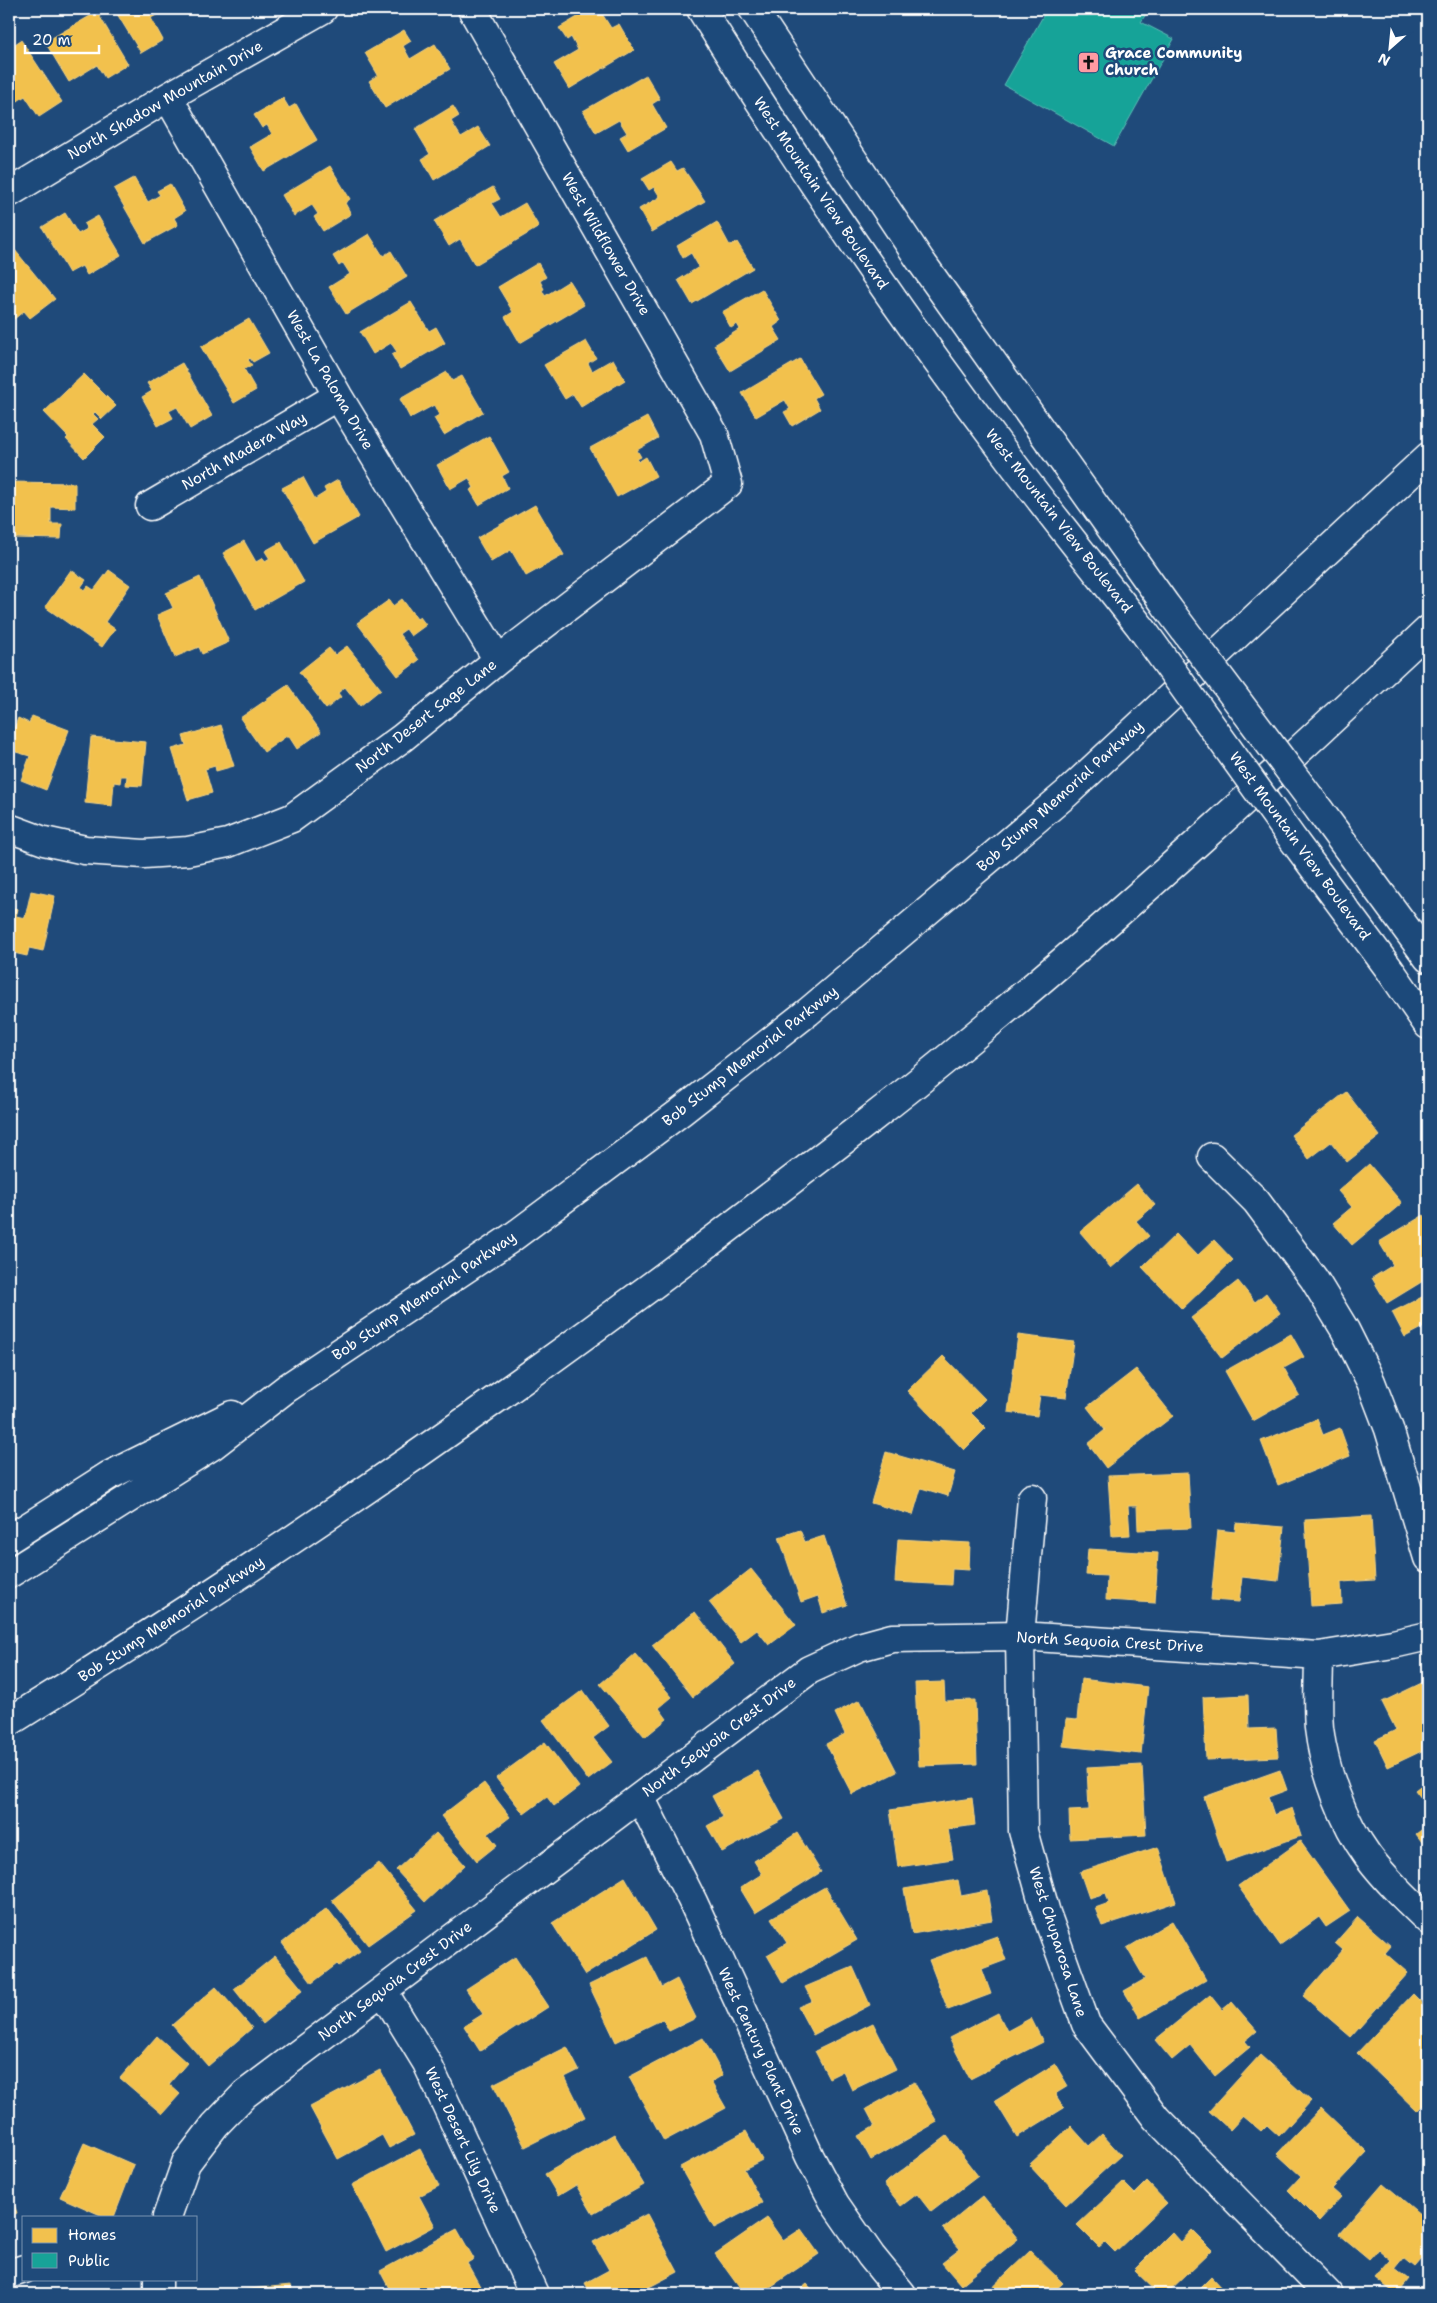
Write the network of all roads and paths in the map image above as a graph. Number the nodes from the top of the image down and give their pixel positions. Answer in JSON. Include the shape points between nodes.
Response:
{"nodes":[{"id":1,"x":323,"y":9,"type":"edge"},
{"id":2,"x":472,"y":9,"type":"edge"},
{"id":3,"x":702,"y":9,"type":"edge"},
{"id":4,"x":753,"y":9,"type":"edge"},
{"id":5,"x":168,"y":97,"type":"junction"},
{"id":6,"x":9,"y":193,"type":"edge"},
{"id":7,"x":338,"y":396,"type":"junction"},
{"id":8,"x":1428,"y":457,"type":"edge"},
{"id":9,"x":728,"y":484,"type":"joint"},
{"id":10,"x":150,"y":506,"type":"dead end"},
{"id":11,"x":1428,"y":630,"type":"edge"},
{"id":12,"x":498,"y":660,"type":"junction"},
{"id":13,"x":9,"y":828,"type":"edge"},
{"id":14,"x":1428,"y":958,"type":"edge"},
{"id":15,"x":1428,"y":1025,"type":"edge"},
{"id":16,"x":1212,"y":1157,"type":"dead end"},
{"id":17,"x":287,"y":1388,"type":"junction"},
{"id":18,"x":1032,"y":1498,"type":"dead end"},
{"id":19,"x":9,"y":1539,"type":"edge"},
{"id":20,"x":1428,"y":1558,"type":"edge"},
{"id":21,"x":9,"y":1574,"type":"edge"},
{"id":22,"x":1020,"y":1636,"type":"junction"},
{"id":23,"x":1428,"y":1636,"type":"edge"},
{"id":24,"x":1319,"y":1656,"type":"junction"},
{"id":25,"x":9,"y":1722,"type":"edge"},
{"id":26,"x":640,"y":1797,"type":"junction"},
{"id":27,"x":1428,"y":1920,"type":"edge"},
{"id":28,"x":383,"y":1991,"type":"junction"},
{"id":29,"x":167,"y":2216,"type":"edge"},
{"id":30,"x":22,"y":2270,"type":"edge"},
{"id":31,"x":9,"y":2274,"type":"edge"},
{"id":32,"x":158,"y":2280,"type":"edge"},
{"id":33,"x":158,"y":2294,"type":"edge"},
{"id":34,"x":534,"y":2294,"type":"edge"},
{"id":35,"x":902,"y":2294,"type":"edge"},
{"id":36,"x":1328,"y":2294,"type":"edge"}],
"edges":[{"from":1,"to":5,"type":"main road","name":"North Shadow Mountain Drive"},
{"from":2,"to":9,"type":"main road","name":"West Wildflower Drive","via":[[714,434]]},
{"from":3,"to":15,"type":"main road","name":"West Mountain View Boulevard","bridge":true,"via":[[758,101],[883,285],[1009,460],[1142,629]]},
{"from":4,"to":14,"type":"main road","bridge":true,"via":[[920,260],[1167,607]]},
{"from":5,"to":6,"type":"main road","name":"North Shadow Mountain Drive"},
{"from":5,"to":7,"type":"main road","name":"West La Paloma Drive"},
{"from":7,"to":10,"type":"main road","name":"North Madera Way"},
{"from":7,"to":12,"type":"main road","name":"West La Paloma Drive"},
{"from":8,"to":17,"type":"main road","name":"Bob Stump Memorial Parkway","via":[[1066,794],[808,1012],[510,1239]]},
{"from":9,"to":12,"type":"main road","name":"North Desert Sage Lane"},
{"from":11,"to":25,"type":"main road","name":"Bob Stump Memorial Parkway","via":[[1191,848],[992,1022],[799,1175],[494,1403],[147,1636]]},
{"from":12,"to":13,"type":"main road","name":"North Desert Sage Lane","via":[[402,738],[292,818],[228,843],[188,851],[144,854],[85,850],[44,841]]},
{"from":16,"to":20,"type":"main road","via":[[1256,1201],[1314,1279],[1345,1330],[1371,1382],[1389,1429]]},
{"from":17,"to":19,"type":"main road","via":[[108,1476]]},
{"from":17,"to":21,"type":"main road","name":"Bob Stump Memorial Parkway","via":[[212,1446]]},
{"from":18,"to":22,"type":"main road","name":"West Chuparosa Lane"},
{"from":22,"to":24,"type":"main road","name":"North Sequoia Crest Drive"},
{"from":22,"to":26,"type":"main road","name":"North Sequoia Crest Drive","via":[[892,1638],[860,1647],[809,1670]]},
{"from":22,"to":36,"type":"main road","name":"West Chuparosa Lane","via":[[1023,1831],[1046,1912],[1086,2024],[1156,2118]]},
{"from":23,"to":24,"type":"main road","name":"North Sequoia Crest Drive"},
{"from":24,"to":27,"type":"main road","via":[[1319,1728],[1332,1784],[1346,1818],[1367,1854],[1391,1884]]},
{"from":26,"to":28,"type":"main road","name":"North Sequoia Crest Drive"},
{"from":26,"to":35,"type":"main road","name":"West Century Plant Drive","via":[[693,1902],[810,2158],[835,2204]]},
{"from":28,"to":29,"type":"main road","name":"North Sequoia Crest Drive","via":[[245,2094],[216,2124],[186,2163]]},
{"from":28,"to":34,"type":"main road","name":"West Desert Lily Drive","via":[[427,2063]]},
{"from":30,"to":31,"type":"main road"},
{"from":32,"to":33,"type":"main road"}]}
